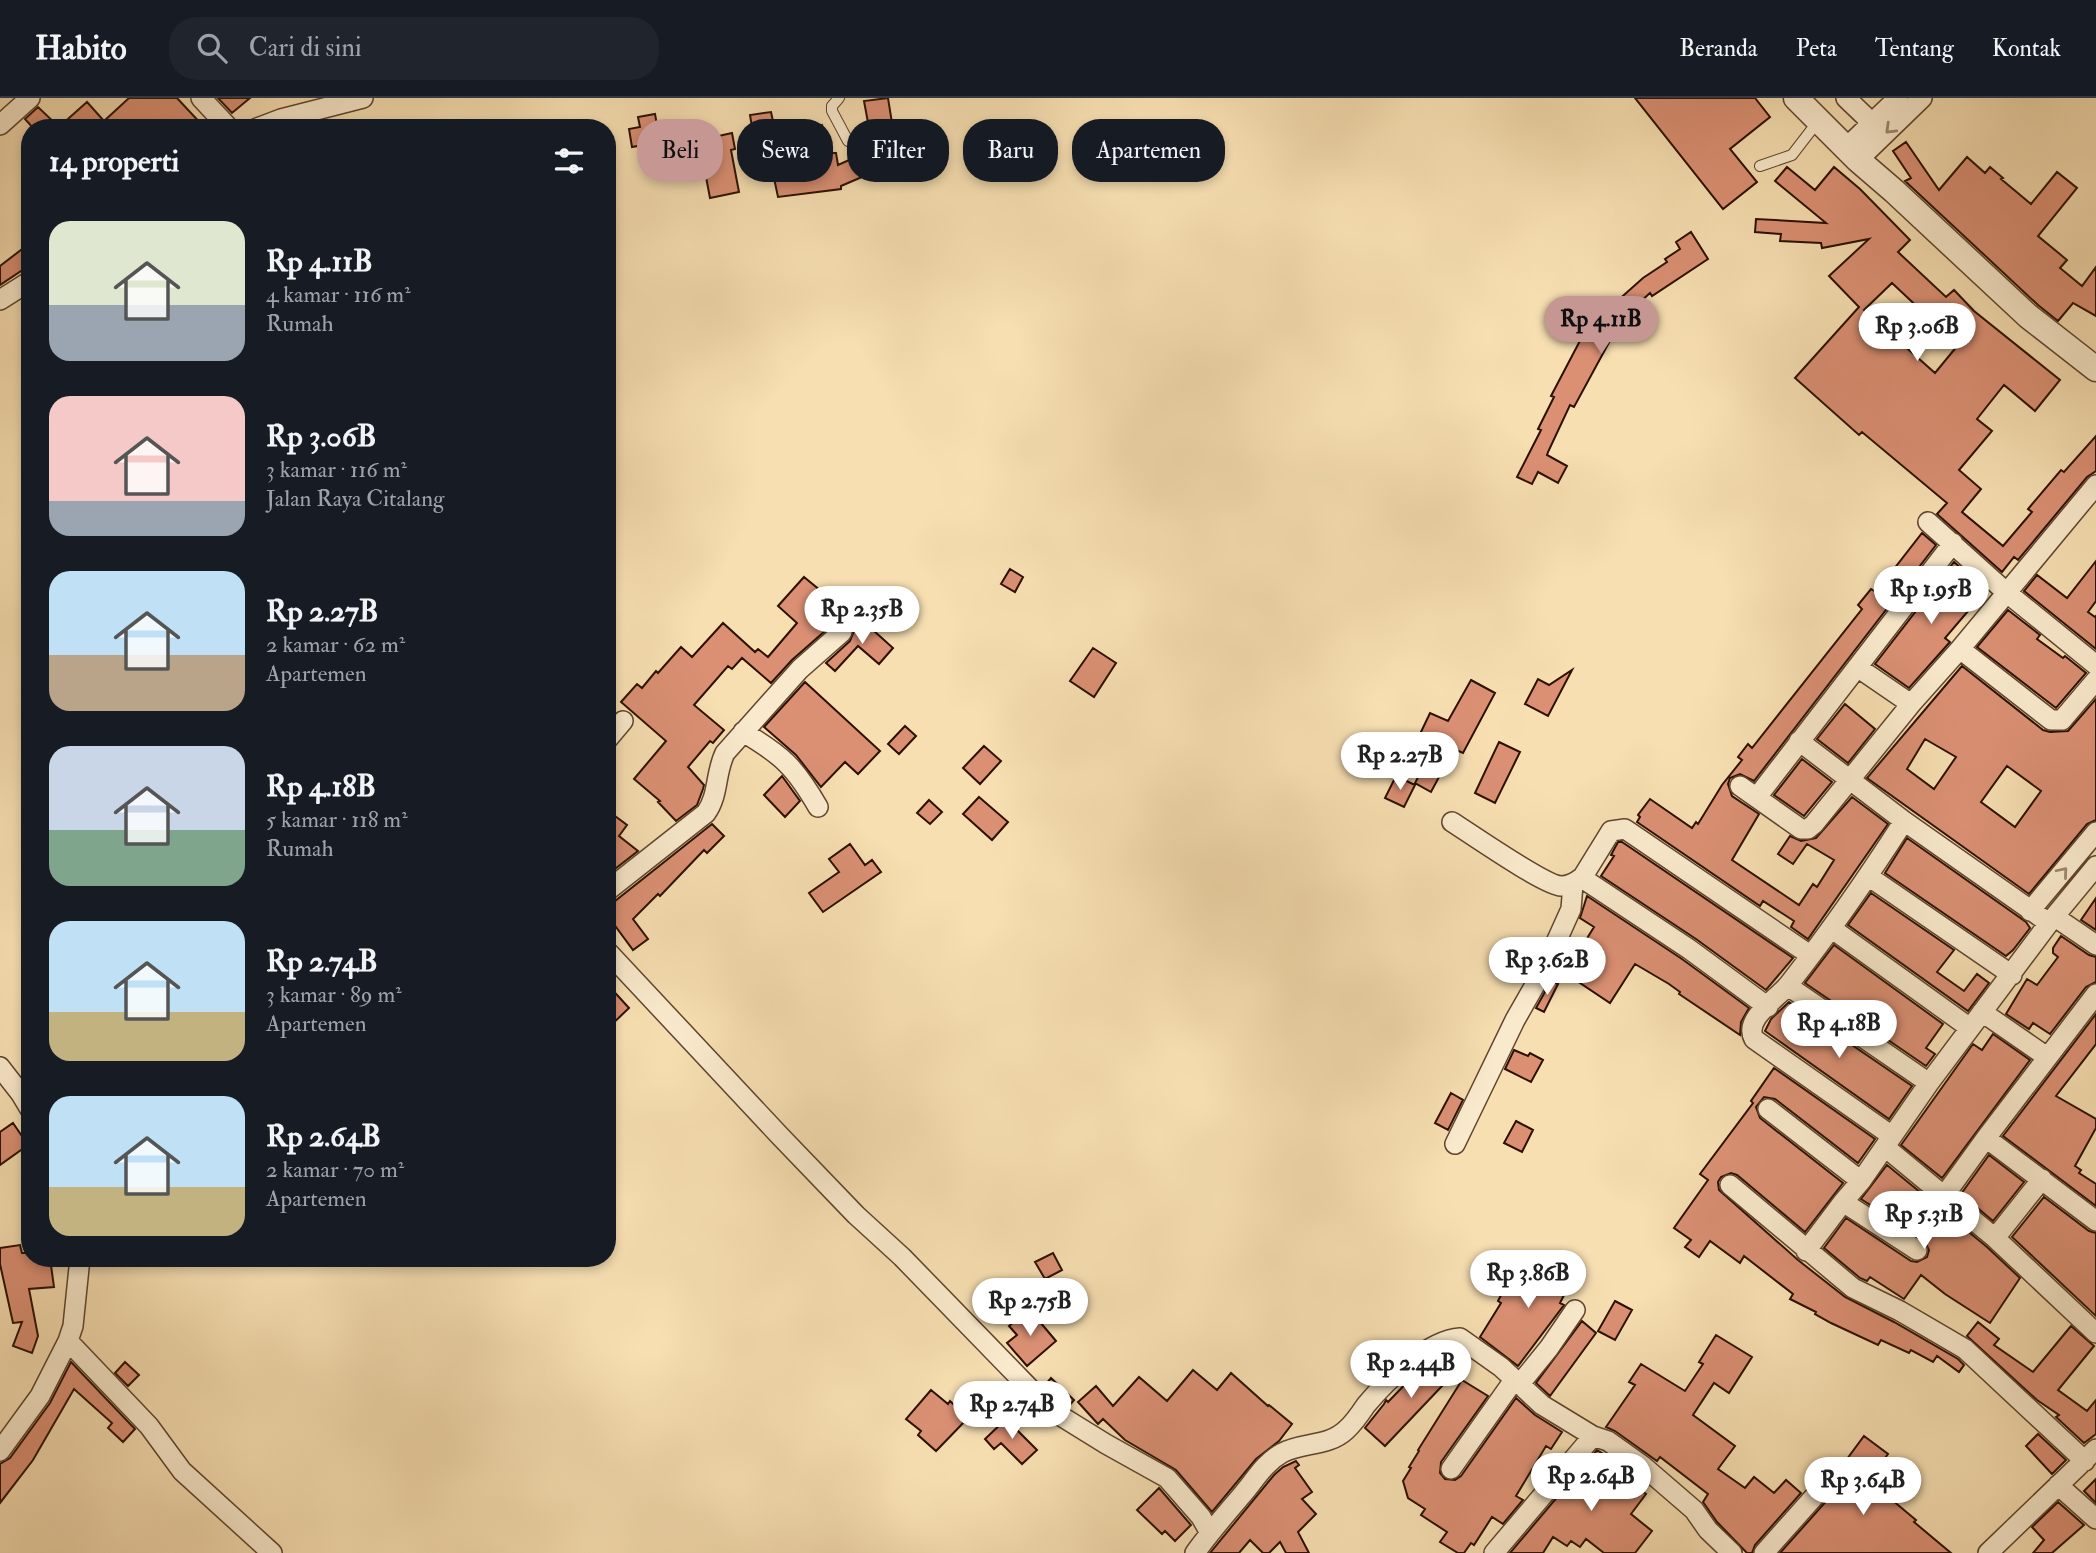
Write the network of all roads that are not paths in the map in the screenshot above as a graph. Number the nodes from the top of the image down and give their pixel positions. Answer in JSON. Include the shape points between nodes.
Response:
{"nodes":[{"id":1,"x":30,"y":98,"type":"edge"},
{"id":2,"x":201,"y":98,"type":"edge"},
{"id":3,"x":363,"y":98,"type":"edge"},
{"id":4,"x":839,"y":98,"type":"edge"},
{"id":5,"x":1796,"y":98,"type":"edge"},
{"id":6,"x":1846,"y":98,"type":"edge"},
{"id":7,"x":1898,"y":98,"type":"edge"},
{"id":8,"x":1923,"y":98,"type":"edge"},
{"id":9,"x":221,"y":119,"type":"edge"},
{"id":10,"x":281,"y":119,"type":"edge"},
{"id":11,"x":1819,"y":120,"type":"junction"},
{"id":12,"x":1872,"y":123,"type":"junction"},
{"id":13,"x":0,"y":125,"type":"edge"},
{"id":14,"x":847,"y":139,"type":"edge"},
{"id":15,"x":1857,"y":158,"type":"junction"},
{"id":16,"x":1760,"y":166,"type":"dead end"},
{"id":17,"x":21,"y":287,"type":"edge"},
{"id":18,"x":0,"y":300,"type":"edge"},
{"id":19,"x":2096,"y":369,"type":"edge"},
{"id":20,"x":2096,"y":485,"type":"edge"},
{"id":21,"x":1928,"y":522,"type":"dead end"},
{"id":22,"x":1953,"y":543,"type":"junction"},
{"id":23,"x":2006,"y":592,"type":"junction"},
{"id":24,"x":842,"y":632,"type":"dead end"},
{"id":25,"x":1960,"y":649,"type":"junction"},
{"id":26,"x":2096,"y":665,"type":"edge"},
{"id":27,"x":1857,"y":667,"type":"junction"},
{"id":28,"x":2096,"y":680,"type":"edge"},
{"id":29,"x":1911,"y":704,"type":"junction"},
{"id":30,"x":623,"y":721,"type":"dead end"},
{"id":31,"x":616,"y":729,"type":"edge"},
{"id":32,"x":743,"y":732,"type":"junction"},
{"id":33,"x":1799,"y":741,"type":"junction"},
{"id":34,"x":1851,"y":780,"type":"junction"},
{"id":35,"x":1740,"y":786,"type":"dead end"},
{"id":36,"x":1757,"y":797,"type":"junction"},
{"id":37,"x":818,"y":807,"type":"dead end"},
{"id":38,"x":1904,"y":821,"type":"junction"},
{"id":39,"x":1452,"y":822,"type":"dead end"},
{"id":40,"x":2096,"y":832,"type":"edge"},
{"id":41,"x":2096,"y":866,"type":"edge"},
{"id":42,"x":1868,"y":876,"type":"junction"},
{"id":43,"x":1578,"y":881,"type":"junction"},
{"id":44,"x":616,"y":884,"type":"edge"},
{"id":45,"x":2030,"y":911,"type":"junction"},
{"id":46,"x":2052,"y":920,"type":"junction"},
{"id":47,"x":1831,"y":928,"type":"junction"},
{"id":48,"x":2096,"y":945,"type":"edge"},
{"id":49,"x":1810,"y":955,"type":"junction"},
{"id":50,"x":616,"y":961,"type":"edge"},
{"id":51,"x":2011,"y":975,"type":"junction"},
{"id":52,"x":1788,"y":986,"type":"junction"},
{"id":53,"x":2096,"y":994,"type":"edge"},
{"id":54,"x":1768,"y":1007,"type":"junction"},
{"id":55,"x":1982,"y":1012,"type":"junction"},
{"id":56,"x":1970,"y":1028,"type":"junction"},
{"id":57,"x":2047,"y":1057,"type":"junction"},
{"id":58,"x":2,"y":1078,"type":"edge"},
{"id":59,"x":1929,"y":1083,"type":"junction"},
{"id":60,"x":21,"y":1099,"type":"edge"},
{"id":61,"x":1768,"y":1109,"type":"dead end"},
{"id":62,"x":1986,"y":1138,"type":"junction"},
{"id":63,"x":1889,"y":1141,"type":"junction"},
{"id":64,"x":1455,"y":1144,"type":"dead end"},
{"id":65,"x":2042,"y":1179,"type":"junction"},
{"id":66,"x":1861,"y":1181,"type":"junction"},
{"id":67,"x":1730,"y":1185,"type":"dead end"},
{"id":68,"x":1944,"y":1196,"type":"junction"},
{"id":69,"x":1843,"y":1202,"type":"junction"},
{"id":70,"x":2096,"y":1221,"type":"edge"},
{"id":71,"x":1995,"y":1238,"type":"junction"},
{"id":72,"x":1917,"y":1250,"type":"dead end"},
{"id":73,"x":1806,"y":1251,"type":"junction"},
{"id":74,"x":79,"y":1267,"type":"edge"},
{"id":75,"x":1575,"y":1310,"type":"dead end"},
{"id":76,"x":2096,"y":1333,"type":"edge"},
{"id":77,"x":68,"y":1340,"type":"junction"},
{"id":78,"x":1516,"y":1383,"type":"junction"},
{"id":79,"x":1593,"y":1436,"type":"junction"},
{"id":80,"x":0,"y":1451,"type":"edge"},
{"id":81,"x":2090,"y":1455,"type":"edge"},
{"id":82,"x":1451,"y":1469,"type":"dead end"},
{"id":83,"x":1837,"y":1471,"type":"dead end"},
{"id":84,"x":2058,"y":1485,"type":"junction"},
{"id":85,"x":2096,"y":1519,"type":"edge"},
{"id":86,"x":1209,"y":1532,"type":"junction"},
{"id":87,"x":272,"y":1553,"type":"edge"},
{"id":88,"x":1195,"y":1553,"type":"edge"},
{"id":89,"x":1494,"y":1553,"type":"edge"},
{"id":90,"x":1732,"y":1553,"type":"edge"},
{"id":91,"x":1764,"y":1553,"type":"edge"},
{"id":92,"x":1988,"y":1553,"type":"edge"}],
"edges":[{"from":1,"to":13,"type":"street"},
{"from":2,"to":9,"type":"street"},
{"from":3,"to":10,"type":"street"},
{"from":4,"to":14,"type":"lane","via":[[832,111]]},
{"from":5,"to":11,"type":"street"},
{"from":6,"to":12,"type":"street"},
{"from":7,"to":12,"type":"street"},
{"from":8,"to":15,"type":"street","one_way":true},
{"from":11,"to":15,"type":"street"},
{"from":11,"to":16,"type":"lane","via":[[1792,155]]},
{"from":12,"to":15,"type":"street"},
{"from":15,"to":19,"type":"street","via":[[2028,316]]},
{"from":17,"to":18,"type":"street"},
{"from":20,"to":23,"type":"street"},
{"from":21,"to":22,"type":"street"},
{"from":22,"to":23,"type":"street"},
{"from":22,"to":27,"type":"street"},
{"from":23,"to":25,"type":"street"},
{"from":23,"to":26,"type":"street"},
{"from":24,"to":32,"type":"street","via":[[800,669]]},
{"from":25,"to":28,"type":"street","via":[[2051,720],[2062,720]]},
{"from":25,"to":29,"type":"street"},
{"from":27,"to":29,"type":"street"},
{"from":27,"to":33,"type":"street"},
{"from":29,"to":34,"type":"street"},
{"from":30,"to":31,"type":"street"},
{"from":32,"to":37,"type":"street","via":[[780,755]]},
{"from":32,"to":44,"type":"street","via":[[719,765],[714,802],[706,813]]},
{"from":33,"to":34,"type":"street"},
{"from":33,"to":36,"type":"street"},
{"from":34,"to":36,"type":"street","via":[[1808,829],[1801,829]]},
{"from":34,"to":38,"type":"street"},
{"from":35,"to":36,"type":"street"},
{"from":38,"to":42,"type":"street"},
{"from":38,"to":45,"type":"street"},
{"from":39,"to":43,"type":"street","via":[[1559,886]]},
{"from":45,"to":40,"type":"street","one_way":true},
{"from":41,"to":46,"type":"street"},
{"from":42,"to":47,"type":"street"},
{"from":42,"to":51,"type":"street"},
{"from":43,"to":49,"type":"street","via":[[1611,831],[1625,829]]},
{"from":43,"to":54,"type":"street","via":[[1689,950]]},
{"from":43,"to":64,"type":"street","via":[[1566,921]]},
{"from":45,"to":46,"type":"street"},
{"from":46,"to":48,"type":"street"},
{"from":46,"to":51,"type":"street"},
{"from":47,"to":49,"type":"street"},
{"from":47,"to":56,"type":"street"},
{"from":49,"to":52,"type":"street"},
{"from":50,"to":86,"type":"street","via":[[789,1146],[1041,1400],[1064,1419],[1167,1478]]},
{"from":51,"to":55,"type":"street"},
{"from":52,"to":54,"type":"street"},
{"from":52,"to":59,"type":"street"},
{"from":53,"to":57,"type":"street"},
{"from":54,"to":63,"type":"street","via":[[1752,1024],[1754,1039]]},
{"from":55,"to":56,"type":"street"},
{"from":55,"to":57,"type":"street"},
{"from":56,"to":59,"type":"street"},
{"from":57,"to":62,"type":"street"},
{"from":58,"to":60,"type":"street"},
{"from":59,"to":63,"type":"street"},
{"from":61,"to":66,"type":"street"},
{"from":62,"to":65,"type":"street"},
{"from":62,"to":68,"type":"street"},
{"from":63,"to":66,"type":"street"},
{"from":63,"to":68,"type":"street"},
{"from":65,"to":70,"type":"street"},
{"from":65,"to":71,"type":"street"},
{"from":66,"to":69,"type":"street"},
{"from":67,"to":73,"type":"street"},
{"from":68,"to":71,"type":"street"},
{"from":69,"to":72,"type":"street"},
{"from":69,"to":73,"type":"street"},
{"from":71,"to":76,"type":"street"},
{"from":73,"to":81,"type":"street","via":[[1853,1288],[1965,1349]]},
{"from":74,"to":77,"type":"street"},
{"from":75,"to":78,"type":"street","via":[[1549,1348]]},
{"from":77,"to":80,"type":"street","via":[[40,1396]]},
{"from":77,"to":87,"type":"street","via":[[149,1426],[183,1471]]},
{"from":78,"to":79,"type":"street"},
{"from":78,"to":82,"type":"street"},
{"from":78,"to":86,"type":"street","via":[[1465,1340],[1443,1342],[1406,1366],[1345,1432],[1320,1443],[1290,1448],[1267,1463]]},
{"from":79,"to":89,"type":"street"},
{"from":79,"to":90,"type":"street","via":[[1622,1450],[1681,1497]]},
{"from":81,"to":84,"type":"street"},
{"from":83,"to":91,"type":"street"},
{"from":84,"to":85,"type":"street"},
{"from":84,"to":92,"type":"street"},
{"from":86,"to":88,"type":"street"}]}
